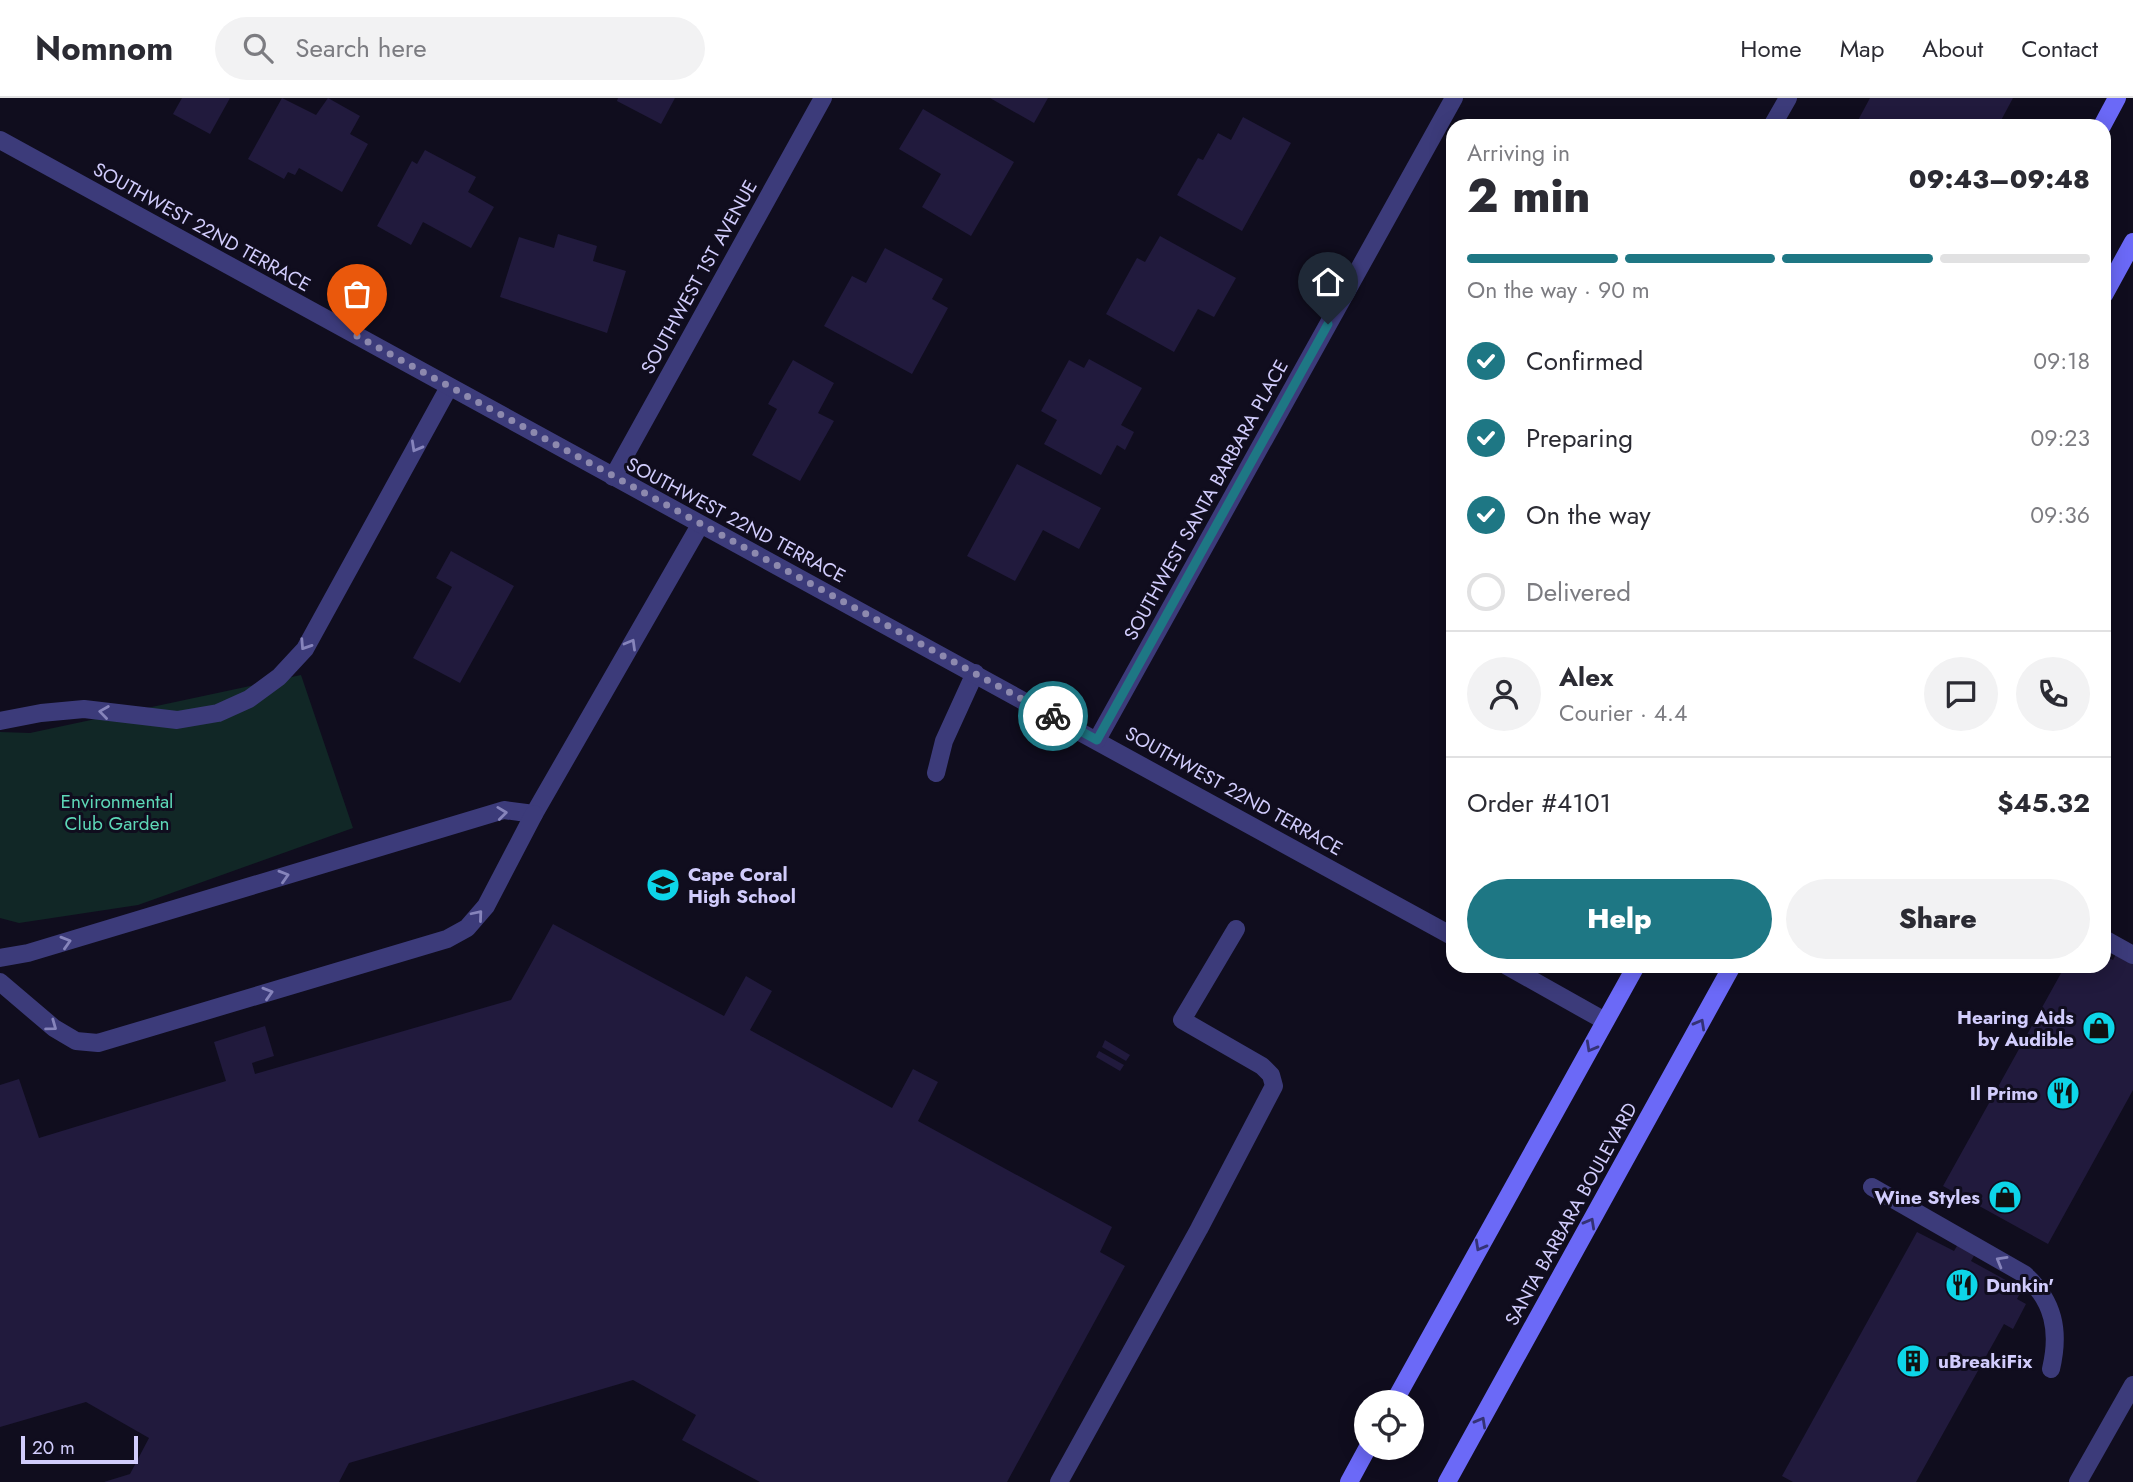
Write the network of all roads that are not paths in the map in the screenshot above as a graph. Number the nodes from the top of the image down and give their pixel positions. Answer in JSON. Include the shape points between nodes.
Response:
{"nodes":[{"id":1,"x":823,"y":98,"type":"edge"},
{"id":2,"x":1454,"y":98,"type":"edge"},
{"id":3,"x":1788,"y":98,"type":"edge"},
{"id":4,"x":2117,"y":98,"type":"edge"},
{"id":5,"x":1776,"y":119,"type":"edge"},
{"id":6,"x":2106,"y":119,"type":"edge"},
{"id":7,"x":0,"y":140,"type":"edge"},
{"id":8,"x":2133,"y":242,"type":"edge"},
{"id":9,"x":2111,"y":282,"type":"edge"},
{"id":10,"x":449,"y":387,"type":"junction"},
{"id":11,"x":613,"y":477,"type":"junction"},
{"id":12,"x":700,"y":525,"type":"junction"},
{"id":13,"x":975,"y":673,"type":"junction"},
{"id":14,"x":0,"y":721,"type":"edge"},
{"id":15,"x":1097,"y":740,"type":"junction"},
{"id":16,"x":936,"y":773,"type":"dead end"},
{"id":17,"x":534,"y":814,"type":"junction"},
{"id":18,"x":1236,"y":929,"type":"dead end"},
{"id":19,"x":1446,"y":933,"type":"edge"},
{"id":20,"x":2111,"y":943,"type":"edge"},
{"id":21,"x":2133,"y":955,"type":"edge"},
{"id":22,"x":0,"y":958,"type":"edge"},
{"id":23,"x":1519,"y":973,"type":"edge"},
{"id":24,"x":1632,"y":973,"type":"edge"},
{"id":25,"x":1728,"y":973,"type":"edge"},
{"id":26,"x":0,"y":982,"type":"edge"},
{"id":27,"x":1605,"y":1021,"type":"junction"},
{"id":28,"x":1872,"y":1187,"type":"dead end"},
{"id":29,"x":2051,"y":1369,"type":"dead end"},
{"id":30,"x":2133,"y":1385,"type":"edge"},
{"id":31,"x":1401,"y":1390,"type":"edge"},
{"id":32,"x":1361,"y":1460,"type":"edge"},
{"id":33,"x":1059,"y":1482,"type":"edge"},
{"id":34,"x":1349,"y":1482,"type":"edge"},
{"id":35,"x":1447,"y":1482,"type":"edge"},
{"id":36,"x":2078,"y":1482,"type":"edge"}],
"edges":[{"from":1,"to":11,"type":"street","name":"SOUTHWEST 1ST AVENUE"},
{"from":2,"to":15,"type":"street","name":"SOUTHWEST SANTA BARBARA PLACE"},
{"from":3,"to":5,"type":"street"},
{"from":4,"to":6,"type":"main road"},
{"from":7,"to":10,"type":"street","name":"SOUTHWEST 22ND TERRACE"},
{"from":8,"to":9,"type":"main road"},
{"from":10,"to":11,"type":"street","name":"SOUTHWEST 22ND TERRACE"},
{"from":10,"to":14,"type":"street","one_way":true,"via":[[304,649],[279,677],[250,699],[218,713],[177,719],[83,709]]},
{"from":11,"to":12,"type":"street","name":"SOUTHWEST 22ND TERRACE"},
{"from":12,"to":13,"type":"street","name":"SOUTHWEST 22ND TERRACE"},
{"from":17,"to":12,"type":"street","one_way":true},
{"from":13,"to":15,"type":"street","name":"SOUTHWEST 22ND TERRACE"},
{"from":13,"to":16,"type":"street","via":[[944,741]]},
{"from":15,"to":19,"type":"street","name":"SOUTHWEST 22ND TERRACE"},
{"from":22,"to":17,"type":"street","one_way":true,"via":[[504,810]]},
{"from":26,"to":17,"type":"street","one_way":true,"via":[[54,1028],[76,1041],[98,1043],[447,939],[467,928],[486,906]]},
{"from":18,"to":33,"type":"street","via":[[1182,1020],[1262,1066],[1274,1086]]},
{"from":20,"to":21,"type":"street"},
{"from":23,"to":27,"type":"street"},
{"from":24,"to":27,"type":"main road"},
{"from":35,"to":25,"type":"main road","name":"SANTA BARBARA BOULEVARD","one_way":true},
{"from":27,"to":31,"type":"main road","one_way":true},
{"from":29,"to":28,"type":"street","one_way":true,"via":[[2057,1345],[2055,1330],[2037,1286],[2024,1274]]},
{"from":30,"to":36,"type":"street"},
{"from":32,"to":34,"type":"main road"}]}
